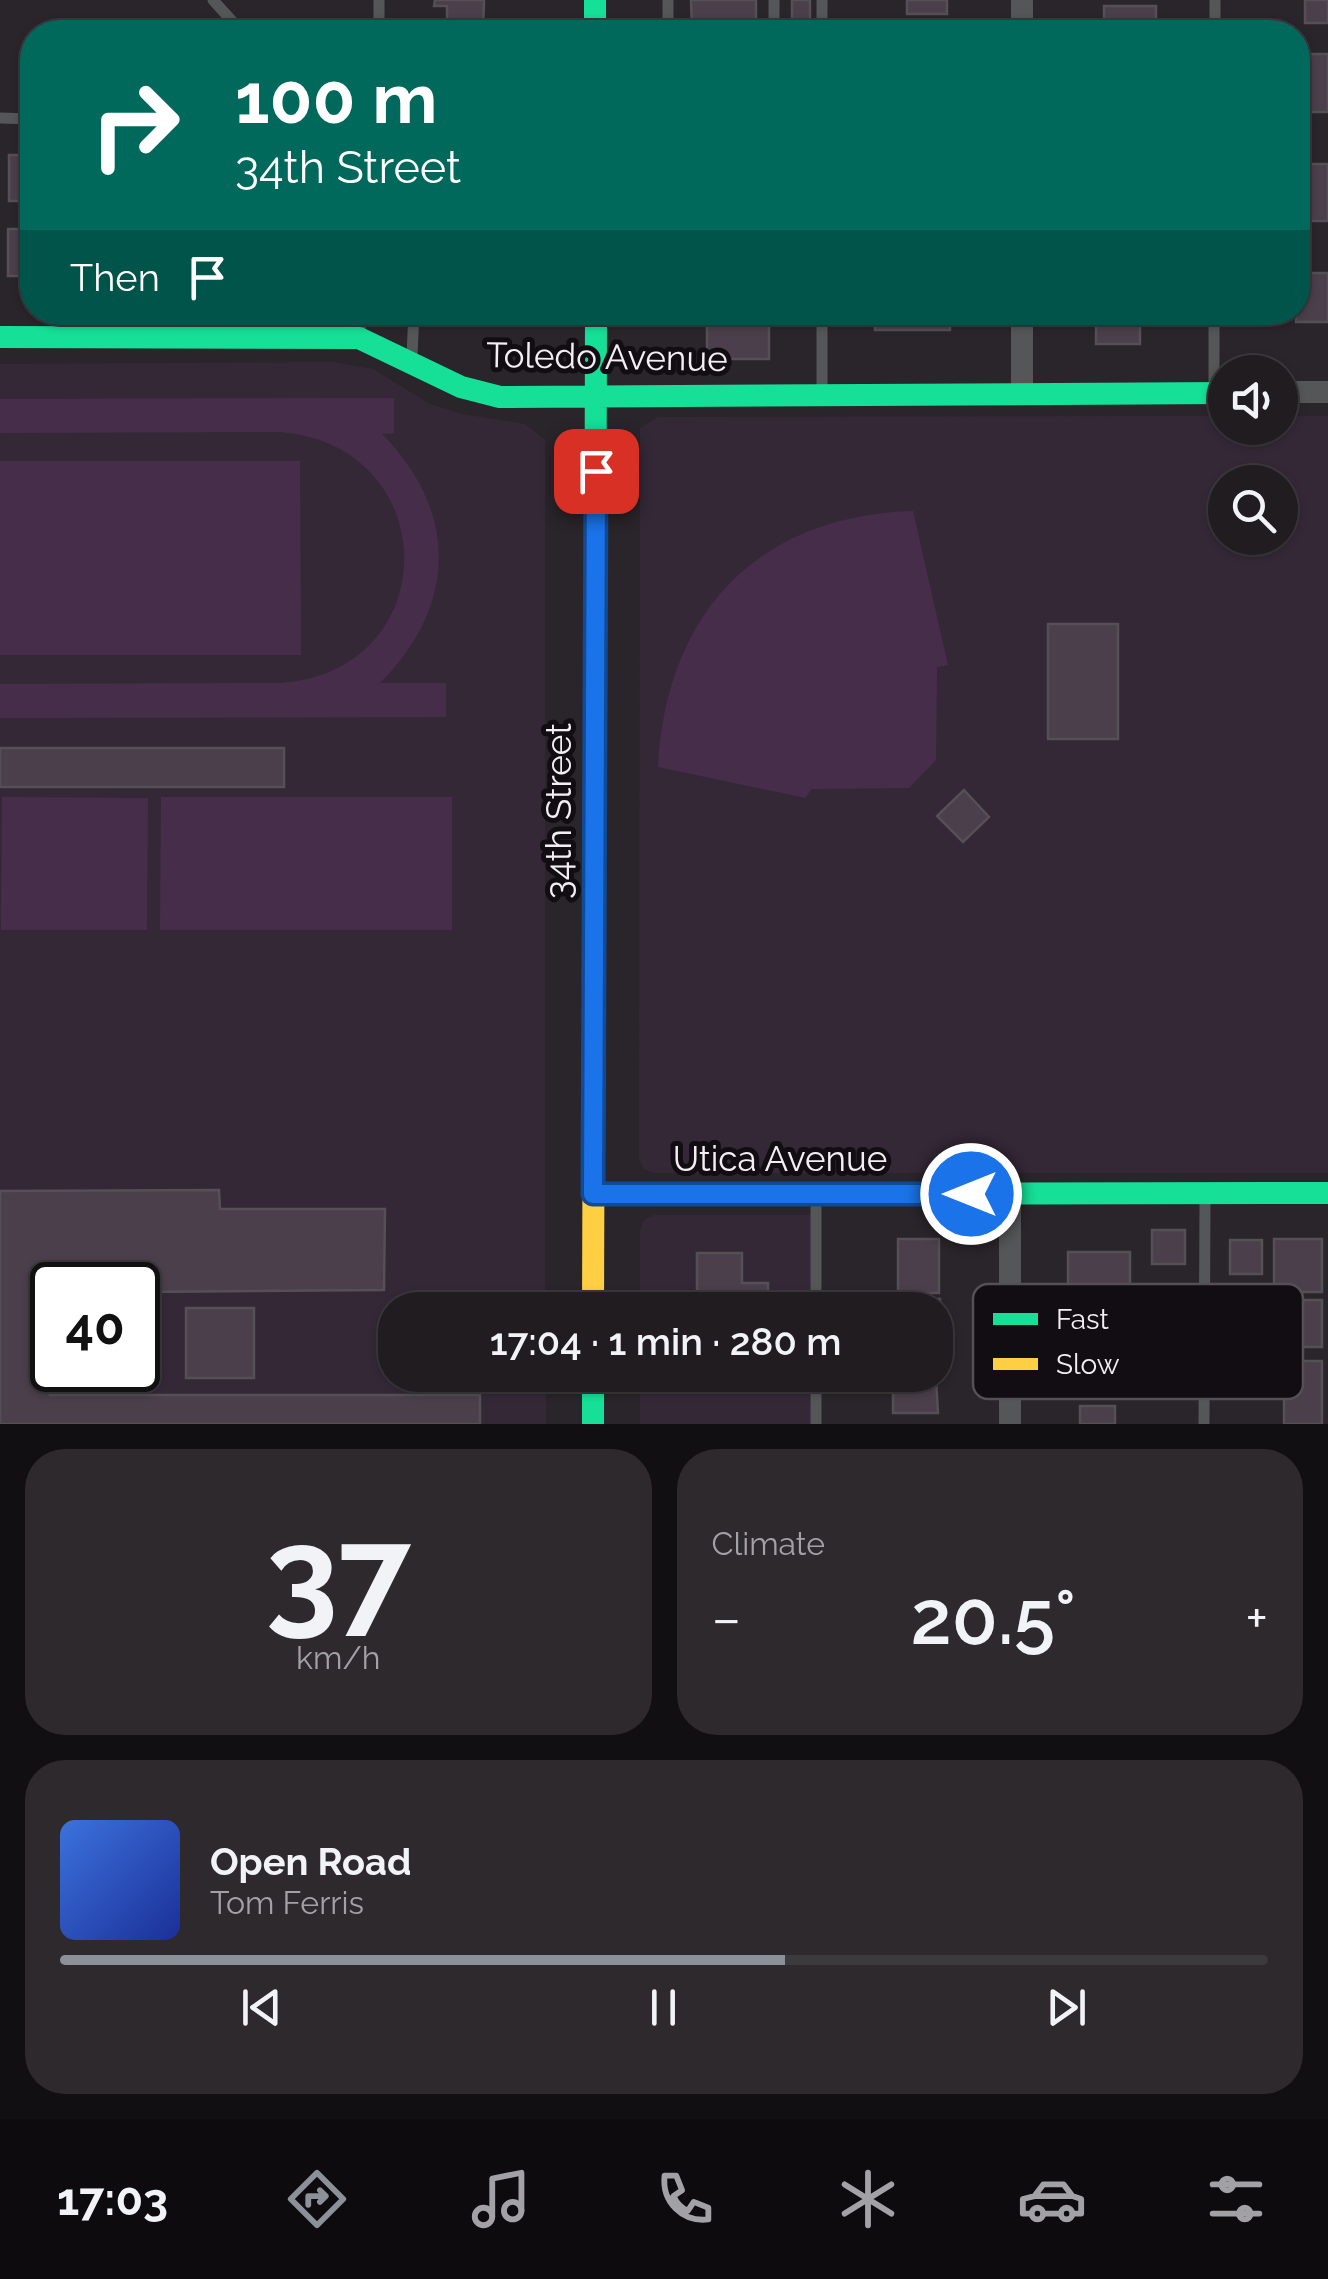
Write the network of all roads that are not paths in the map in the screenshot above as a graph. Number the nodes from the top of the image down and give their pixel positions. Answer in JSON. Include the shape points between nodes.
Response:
{"nodes":[{"id":1,"x":214,"y":0,"type":"edge"},
{"id":2,"x":231,"y":20,"type":"edge"},
{"id":3,"x":360,"y":325,"type":"edge"},
{"id":4,"x":414,"y":325,"type":"edge"},
{"id":5,"x":596,"y":325,"type":"edge"},
{"id":6,"x":822,"y":325,"type":"edge"},
{"id":7,"x":1022,"y":325,"type":"edge"},
{"id":8,"x":1215,"y":325,"type":"edge"},
{"id":9,"x":0,"y":337,"type":"edge"},
{"id":10,"x":359,"y":338,"type":"junction"},
{"id":11,"x":1217,"y":355,"type":"edge"},
{"id":12,"x":412,"y":364,"type":"junction"},
{"id":13,"x":1298,"y":392,"type":"edge"},
{"id":14,"x":1328,"y":392,"type":"edge"},
{"id":15,"x":1022,"y":393,"type":"junction"},
{"id":16,"x":1208,"y":393,"type":"edge"},
{"id":17,"x":822,"y":394,"type":"junction"},
{"id":18,"x":596,"y":395,"type":"junction"},
{"id":19,"x":1328,"y":1193,"type":"edge"},
{"id":20,"x":593,"y":1194,"type":"junction"},
{"id":21,"x":816,"y":1194,"type":"junction"},
{"id":22,"x":1010,"y":1194,"type":"junction"},
{"id":23,"x":1205,"y":1194,"type":"junction"},
{"id":24,"x":1010,"y":1284,"type":"edge"},
{"id":25,"x":1205,"y":1284,"type":"edge"},
{"id":26,"x":593,"y":1292,"type":"edge"},
{"id":27,"x":816,"y":1292,"type":"edge"},
{"id":28,"x":593,"y":1392,"type":"edge"},
{"id":29,"x":816,"y":1392,"type":"edge"},
{"id":30,"x":1204,"y":1399,"type":"edge"},
{"id":31,"x":593,"y":1424,"type":"edge"},
{"id":32,"x":816,"y":1424,"type":"edge"},
{"id":33,"x":1204,"y":1424,"type":"edge"}],
"edges":[{"from":1,"to":2,"type":"lane"},
{"from":3,"to":10,"type":"lane"},
{"from":4,"to":12,"type":"lane"},
{"from":5,"to":18,"type":"street","name":"34th Street"},
{"from":6,"to":17,"type":"lane"},
{"from":7,"to":15,"type":"street"},
{"from":8,"to":11,"type":"lane"},
{"from":9,"to":10,"type":"street","name":"Toledo Avenue"},
{"from":10,"to":12,"type":"street","name":"Toledo Avenue"},
{"from":12,"to":18,"type":"street","name":"Toledo Avenue","via":[[481,395]]},
{"from":13,"to":14,"type":"street"},
{"from":15,"to":16,"type":"street","name":"Toledo Avenue"},
{"from":15,"to":17,"type":"street","name":"Toledo Avenue"},
{"from":17,"to":18,"type":"street","name":"Toledo Avenue"},
{"from":18,"to":20,"type":"street","name":"34th Street"},
{"from":19,"to":23,"type":"street","name":"Utica Avenue"},
{"from":20,"to":21,"type":"street","name":"Utica Avenue"},
{"from":20,"to":26,"type":"street","name":"34th Street"},
{"from":21,"to":22,"type":"street","name":"Utica Avenue"},
{"from":21,"to":27,"type":"lane"},
{"from":22,"to":23,"type":"street","name":"Utica Avenue"},
{"from":22,"to":24,"type":"street"},
{"from":23,"to":25,"type":"lane"},
{"from":28,"to":31,"type":"street"},
{"from":29,"to":32,"type":"lane"},
{"from":30,"to":33,"type":"lane"}]}
